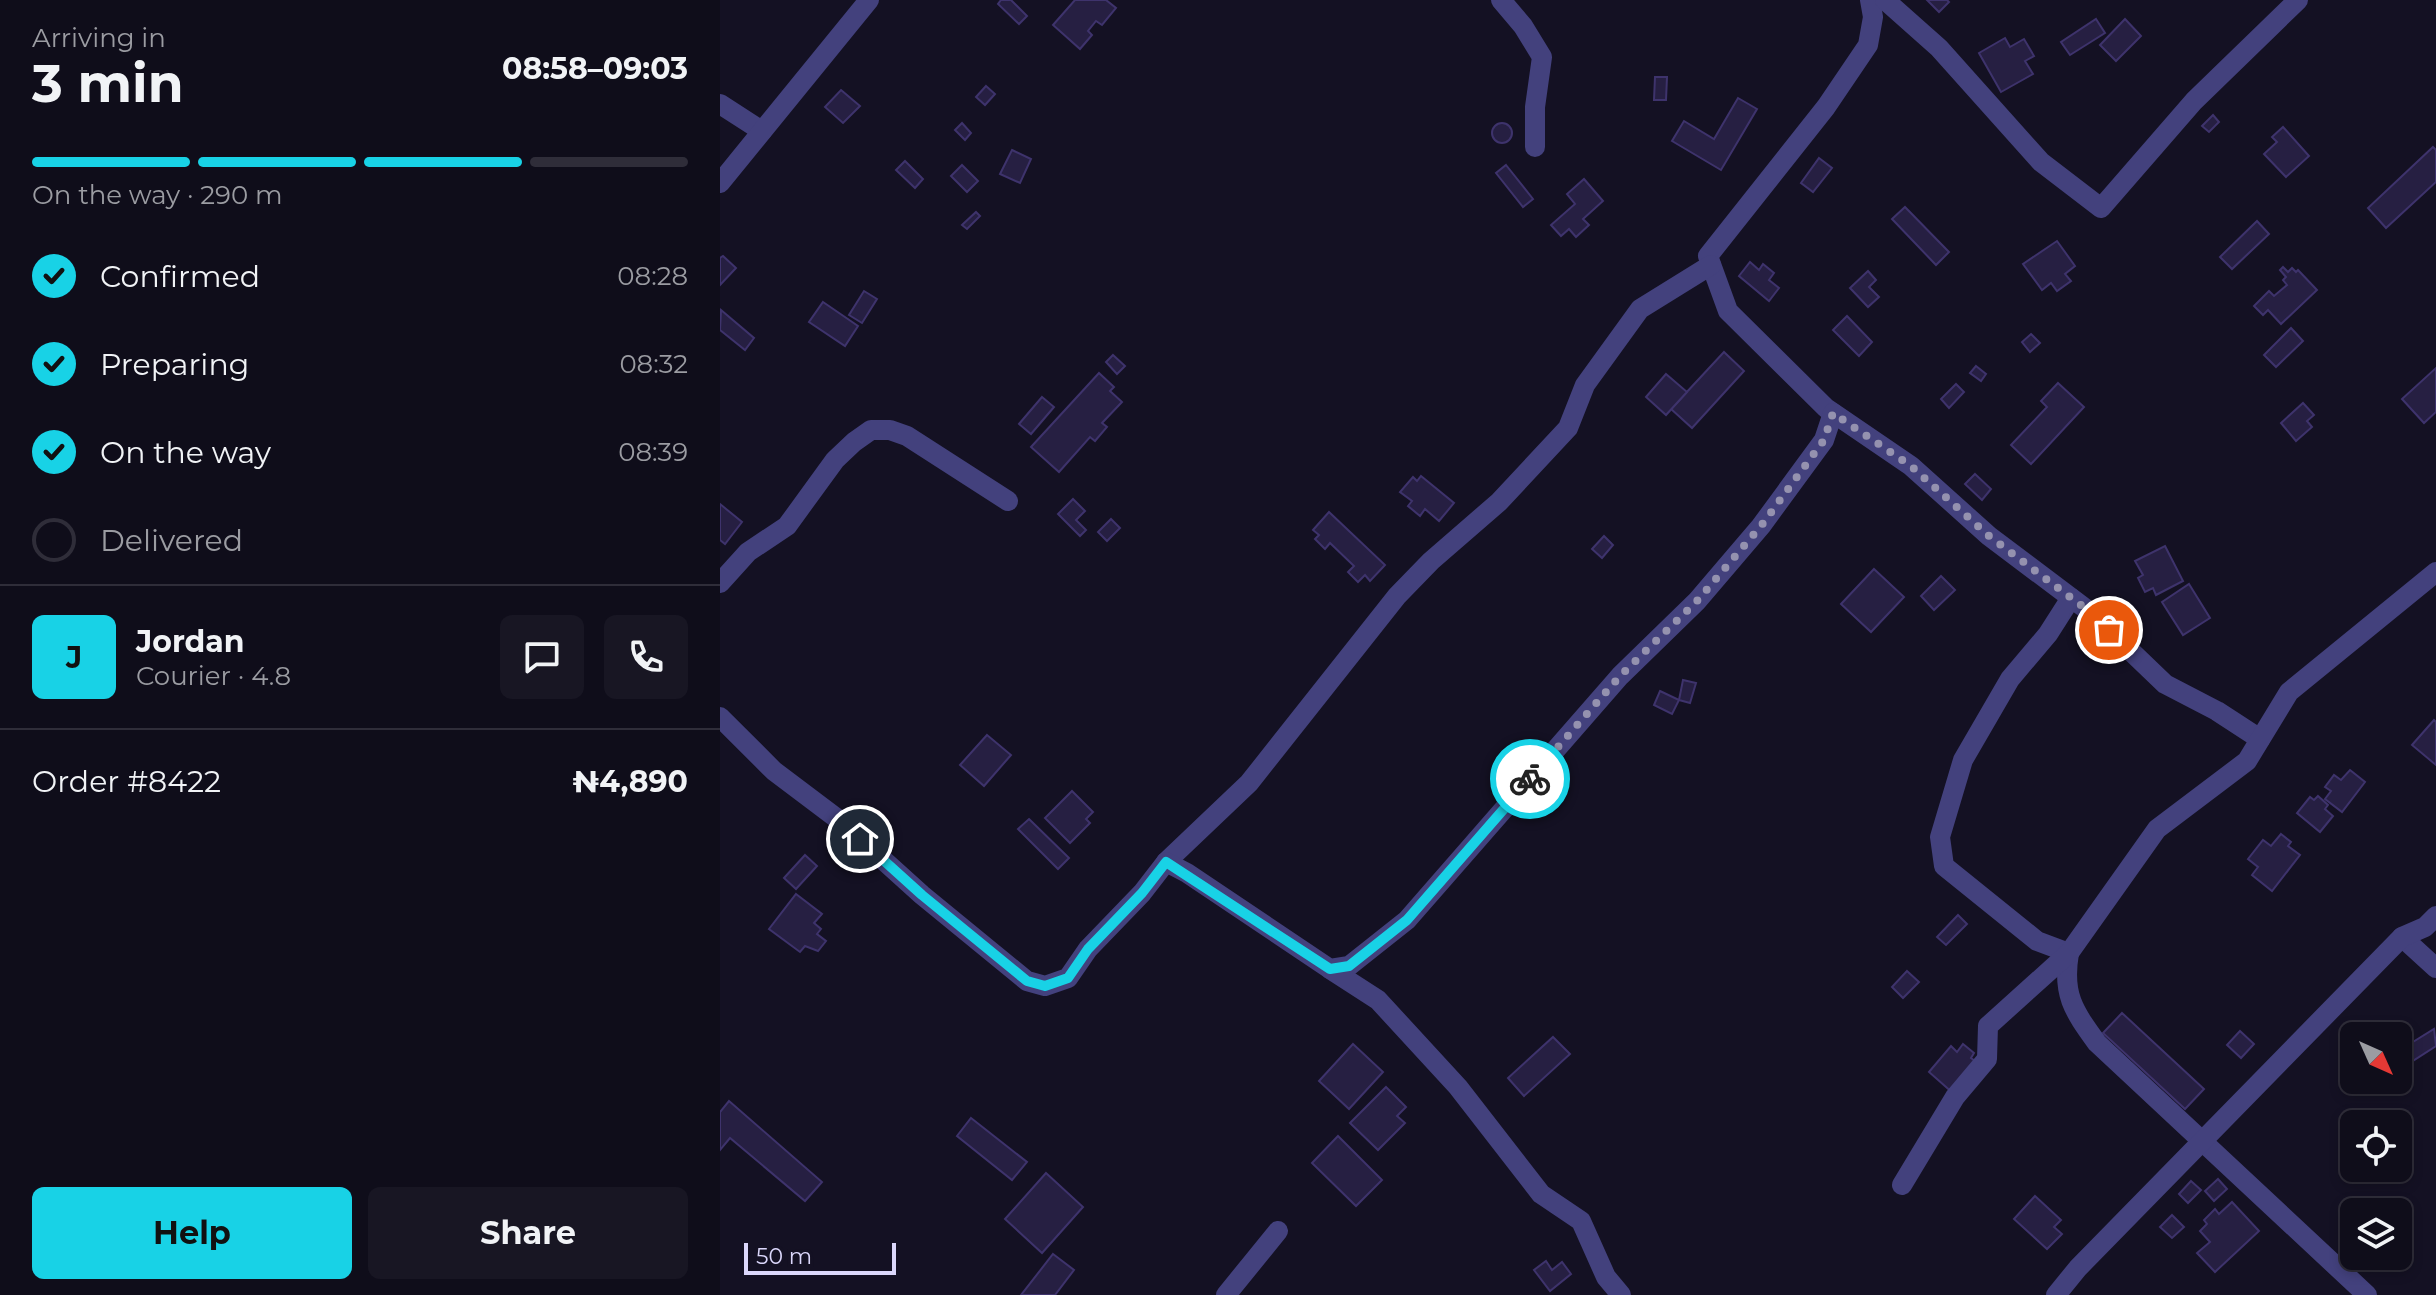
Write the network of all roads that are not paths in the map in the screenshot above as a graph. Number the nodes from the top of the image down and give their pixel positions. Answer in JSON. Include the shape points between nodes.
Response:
{"nodes":[{"id":1,"x":869,"y":0,"type":"edge"},
{"id":2,"x":1501,"y":0,"type":"edge"},
{"id":3,"x":1870,"y":0,"type":"edge"},
{"id":4,"x":1885,"y":0,"type":"edge"},
{"id":5,"x":2298,"y":0,"type":"edge"},
{"id":6,"x":720,"y":104,"type":"edge"},
{"id":7,"x":762,"y":131,"type":"junction"},
{"id":8,"x":1535,"y":147,"type":"dead end"},
{"id":9,"x":720,"y":183,"type":"edge"},
{"id":10,"x":1711,"y":265,"type":"junction"},
{"id":11,"x":1833,"y":413,"type":"junction"},
{"id":12,"x":1008,"y":501,"type":"dead end"},
{"id":13,"x":2436,"y":572,"type":"edge"},
{"id":14,"x":720,"y":583,"type":"edge"},
{"id":15,"x":2071,"y":598,"type":"junction"},
{"id":16,"x":720,"y":717,"type":"edge"},
{"id":17,"x":2260,"y":739,"type":"junction"},
{"id":18,"x":1166,"y":862,"type":"junction"},
{"id":19,"x":2436,"y":916,"type":"edge"},
{"id":20,"x":2402,"y":937,"type":"junction"},
{"id":21,"x":2069,"y":953,"type":"junction"},
{"id":22,"x":2436,"y":968,"type":"edge"},
{"id":23,"x":1330,"y":969,"type":"junction"},
{"id":24,"x":2202,"y":1139,"type":"junction"},
{"id":25,"x":1902,"y":1185,"type":"dead end"},
{"id":26,"x":1278,"y":1231,"type":"dead end"},
{"id":27,"x":1226,"y":1295,"type":"edge"},
{"id":28,"x":1621,"y":1295,"type":"edge"},
{"id":29,"x":2056,"y":1295,"type":"edge"},
{"id":30,"x":2367,"y":1295,"type":"edge"}],
"edges":[{"from":1,"to":7,"type":"street"},
{"from":2,"to":8,"type":"street","via":[[1542,57]]},
{"from":3,"to":10,"type":"street","via":[[1868,45],[1708,256]]},
{"from":4,"to":5,"type":"street","via":[[1939,48],[2041,162],[2101,208],[2194,101]]},
{"from":6,"to":7,"type":"street"},
{"from":7,"to":9,"type":"street"},
{"from":10,"to":11,"type":"street","via":[[1728,311]]},
{"from":10,"to":18,"type":"street","via":[[1640,309],[1585,385],[1568,428],[1549,451],[1397,596],[1249,783]]},
{"from":11,"to":15,"type":"street","via":[[1911,466],[1989,536]]},
{"from":11,"to":23,"type":"street","via":[[1824,440],[1697,601],[1620,676],[1407,920],[1349,966]]},
{"from":12,"to":14,"type":"street","via":[[907,436],[871,430],[835,460],[787,526],[748,552]]},
{"from":13,"to":17,"type":"street","via":[[2289,692]]},
{"from":15,"to":17,"type":"street","via":[[2165,684]]},
{"from":15,"to":21,"type":"street","via":[[2010,679],[1963,760],[1940,837],[1944,866],[2037,941]]},
{"from":16,"to":18,"type":"street","via":[[774,771],[1027,981],[1045,986],[1068,978]]},
{"from":17,"to":21,"type":"street","via":[[2247,761],[2157,829]]},
{"from":18,"to":23,"type":"street"},
{"from":19,"to":20,"type":"street"},
{"from":20,"to":22,"type":"street"},
{"from":20,"to":24,"type":"street"},
{"from":21,"to":24,"type":"street","via":[[2065,978],[2077,1015],[2097,1043]]},
{"from":21,"to":25,"type":"street","via":[[1988,1026],[1987,1059],[1955,1097]]},
{"from":23,"to":28,"type":"street","via":[[1378,1000],[1458,1087],[1541,1194],[1581,1221],[1606,1277]]},
{"from":24,"to":29,"type":"street"},
{"from":24,"to":30,"type":"street"},
{"from":26,"to":27,"type":"street"}]}
